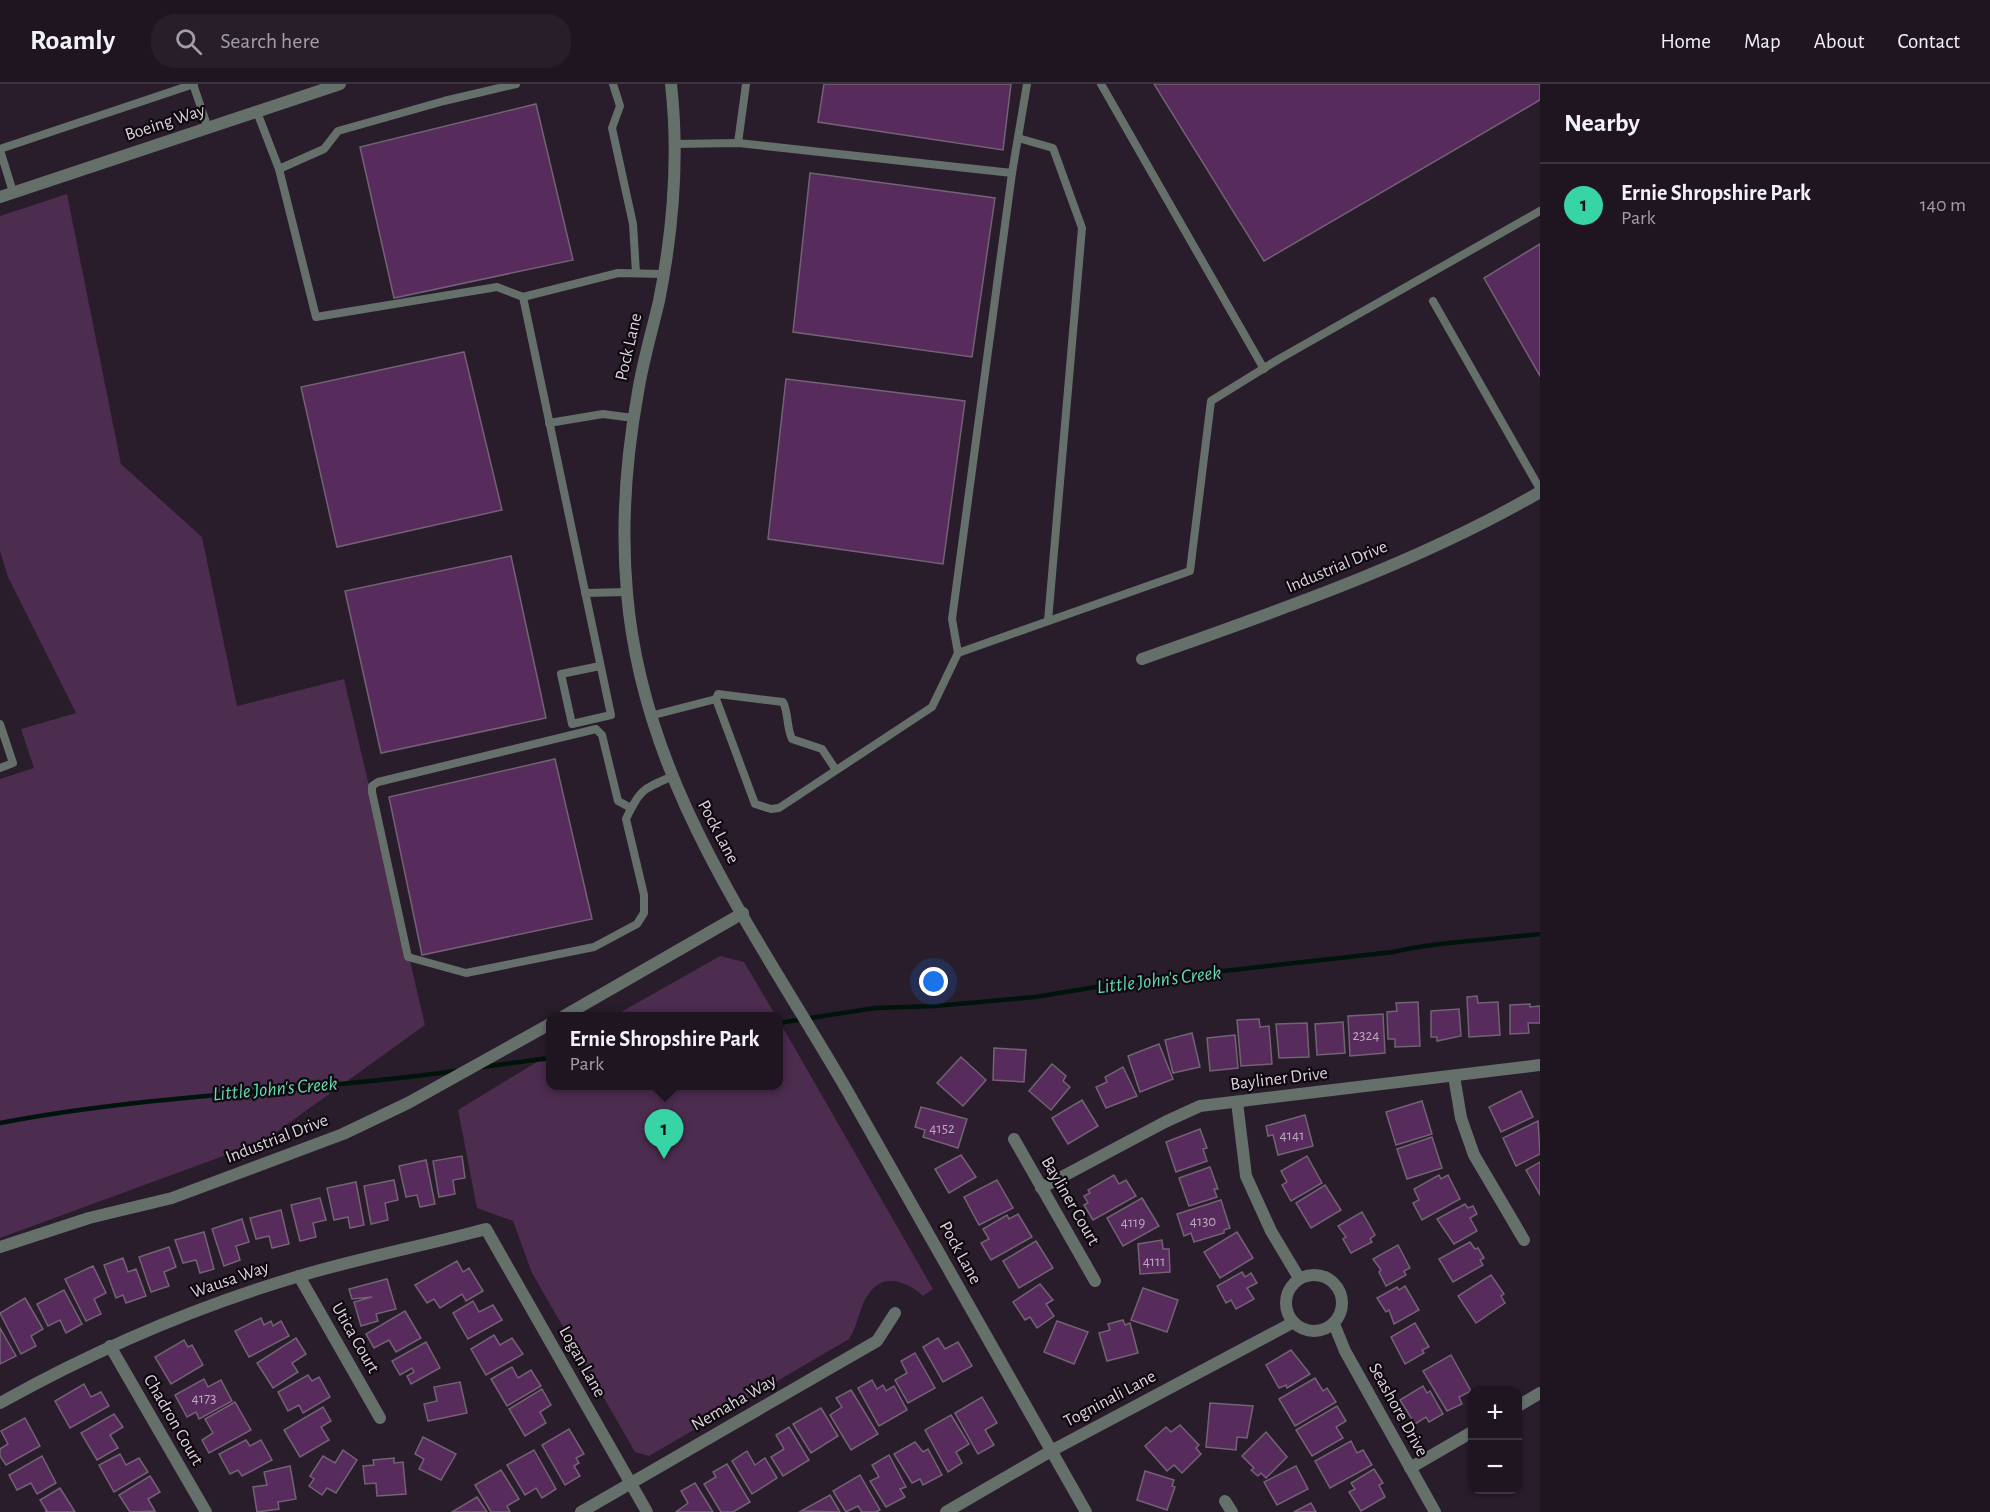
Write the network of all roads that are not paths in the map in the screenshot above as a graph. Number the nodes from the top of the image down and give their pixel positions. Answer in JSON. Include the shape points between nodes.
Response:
{"nodes":[{"id":1,"x":194,"y":84,"type":"edge"},
{"id":2,"x":340,"y":84,"type":"edge"},
{"id":3,"x":516,"y":84,"type":"edge"},
{"id":4,"x":613,"y":84,"type":"edge"},
{"id":5,"x":671,"y":84,"type":"edge"},
{"id":6,"x":746,"y":84,"type":"edge"},
{"id":7,"x":1027,"y":84,"type":"edge"},
{"id":8,"x":1101,"y":84,"type":"edge"},
{"id":9,"x":257,"y":112,"type":"junction"},
{"id":10,"x":208,"y":128,"type":"junction"},
{"id":11,"x":1018,"y":138,"type":"junction"},
{"id":12,"x":738,"y":142,"type":"junction"},
{"id":13,"x":674,"y":144,"type":"junction"},
{"id":14,"x":0,"y":150,"type":"edge"},
{"id":15,"x":279,"y":169,"type":"junction"},
{"id":16,"x":1012,"y":173,"type":"junction"},
{"id":17,"x":14,"y":192,"type":"junction"},
{"id":18,"x":0,"y":197,"type":"edge"},
{"id":19,"x":1540,"y":211,"type":"edge"},
{"id":20,"x":636,"y":273,"type":"junction"},
{"id":21,"x":663,"y":274,"type":"junction"},
{"id":22,"x":523,"y":297,"type":"junction"},
{"id":23,"x":1433,"y":301,"type":"dead end"},
{"id":24,"x":1264,"y":369,"type":"junction"},
{"id":25,"x":633,"y":418,"type":"junction"},
{"id":26,"x":549,"y":423,"type":"junction"},
{"id":27,"x":1540,"y":491,"type":"edge"},
{"id":28,"x":627,"y":592,"type":"junction"},
{"id":29,"x":585,"y":593,"type":"junction"},
{"id":30,"x":1048,"y":621,"type":"junction"},
{"id":31,"x":958,"y":653,"type":"junction"},
{"id":32,"x":1142,"y":659,"type":"dead end"},
{"id":33,"x":600,"y":666,"type":"junction"},
{"id":34,"x":716,"y":699,"type":"junction"},
{"id":35,"x":650,"y":717,"type":"junction"},
{"id":36,"x":0,"y":724,"type":"edge"},
{"id":37,"x":0,"y":768,"type":"edge"},
{"id":38,"x":836,"y":770,"type":"junction"},
{"id":39,"x":671,"y":777,"type":"junction"},
{"id":40,"x":631,"y":808,"type":"junction"},
{"id":41,"x":743,"y":913,"type":"junction"},
{"id":42,"x":573,"y":1012,"type":"edge"},
{"id":43,"x":546,"y":1026,"type":"edge"},
{"id":44,"x":1540,"y":1065,"type":"edge"},
{"id":45,"x":1454,"y":1076,"type":"junction"},
{"id":46,"x":1237,"y":1102,"type":"junction"},
{"id":47,"x":1014,"y":1139,"type":"dead end"},
{"id":48,"x":1041,"y":1188,"type":"junction"},
{"id":49,"x":486,"y":1229,"type":"joint"},
{"id":50,"x":1524,"y":1240,"type":"dead end"},
{"id":51,"x":0,"y":1247,"type":"edge"},
{"id":52,"x":299,"y":1276,"type":"junction"},
{"id":53,"x":1299,"y":1278,"type":"junction"},
{"id":54,"x":1095,"y":1281,"type":"dead end"},
{"id":55,"x":895,"y":1313,"type":"dead end"},
{"id":56,"x":1292,"y":1323,"type":"junction"},
{"id":57,"x":1334,"y":1324,"type":"junction"},
{"id":58,"x":110,"y":1346,"type":"junction"},
{"id":59,"x":1540,"y":1393,"type":"edge"},
{"id":60,"x":0,"y":1404,"type":"edge"},
{"id":61,"x":1522,"y":1404,"type":"edge"},
{"id":62,"x":380,"y":1418,"type":"dead end"},
{"id":63,"x":1468,"y":1435,"type":"edge"},
{"id":64,"x":1051,"y":1451,"type":"junction"},
{"id":65,"x":1410,"y":1468,"type":"junction"},
{"id":66,"x":630,"y":1483,"type":"junction"},
{"id":67,"x":1225,"y":1501,"type":"dead end"},
{"id":68,"x":206,"y":1512,"type":"edge"},
{"id":69,"x":581,"y":1512,"type":"edge"},
{"id":70,"x":647,"y":1512,"type":"edge"},
{"id":71,"x":946,"y":1512,"type":"edge"},
{"id":72,"x":1086,"y":1512,"type":"edge"},
{"id":73,"x":1232,"y":1512,"type":"edge"},
{"id":74,"x":1435,"y":1512,"type":"edge"}],
"edges":[{"from":1,"to":10,"type":"lane"},
{"from":1,"to":14,"type":"lane"},
{"from":2,"to":9,"type":"street","name":"Boeing Way"},
{"from":3,"to":15,"type":"lane","via":[[338,131],[324,149]]},
{"from":4,"to":20,"type":"lane","via":[[620,106],[612,128],[633,224]]},
{"from":5,"to":13,"type":"street","name":"Pock Lane"},
{"from":6,"to":12,"type":"lane"},
{"from":7,"to":11,"type":"lane"},
{"from":8,"to":24,"type":"lane"},
{"from":9,"to":10,"type":"street","name":"Boeing Way"},
{"from":9,"to":15,"type":"lane"},
{"from":10,"to":17,"type":"street","name":"Boeing Way"},
{"from":11,"to":16,"type":"lane"},
{"from":11,"to":30,"type":"lane","via":[[1053,148],[1082,228]]},
{"from":12,"to":13,"type":"lane"},
{"from":12,"to":16,"type":"lane"},
{"from":13,"to":21,"type":"street","name":"Pock Lane","via":[[673,197]]},
{"from":14,"to":17,"type":"lane"},
{"from":15,"to":22,"type":"lane","via":[[316,317],[497,287]]},
{"from":16,"to":31,"type":"lane","via":[[952,619]]},
{"from":17,"to":18,"type":"street","name":"Boeing Way"},
{"from":19,"to":24,"type":"lane"},
{"from":20,"to":21,"type":"lane"},
{"from":20,"to":22,"type":"lane","via":[[618,273]]},
{"from":21,"to":25,"type":"street","name":"Pock Lane"},
{"from":22,"to":26,"type":"lane"},
{"from":23,"to":27,"type":"lane"},
{"from":24,"to":30,"type":"lane","via":[[1211,401],[1190,571]]},
{"from":25,"to":26,"type":"lane","via":[[603,414]]},
{"from":25,"to":28,"type":"street","name":"Pock Lane","via":[[625,496]]},
{"from":26,"to":29,"type":"lane"},
{"from":27,"to":32,"type":"street","name":"Industrial Drive","via":[[1496,518],[1324,594]]},
{"from":28,"to":29,"type":"lane"},
{"from":28,"to":35,"type":"street","name":"Pock Lane","via":[[639,677]]},
{"from":29,"to":33,"type":"lane"},
{"from":30,"to":31,"type":"lane"},
{"from":31,"to":38,"type":"lane","via":[[932,707]]},
{"from":33,"to":33,"type":"lane","via":[[610,715],[572,724],[561,674]]},
{"from":34,"to":35,"type":"lane"},
{"from":34,"to":38,"type":"lane","via":[[723,693],[783,702],[792,739],[822,749]]},
{"from":34,"to":38,"type":"lane","via":[[755,804],[779,808]]},
{"from":35,"to":39,"type":"street","name":"Pock Lane"},
{"from":36,"to":37,"type":"lane","via":[[13,763]]},
{"from":39,"to":40,"type":"lane","via":[[637,794]]},
{"from":39,"to":41,"type":"street","name":"Pock Lane","via":[[704,847]]},
{"from":40,"to":40,"type":"lane","via":[[626,819],[644,895],[644,913],[637,924],[594,947],[466,973],[408,957],[372,786],[596,729],[602,735],[618,801]]},
{"from":41,"to":42,"type":"street"},
{"from":41,"to":64,"type":"street","name":"Pock Lane"},
{"from":43,"to":51,"type":"street","name":"Industrial Drive","via":[[408,1103],[343,1134],[172,1198],[89,1218]]},
{"from":44,"to":45,"type":"street","name":"Bayliner Drive"},
{"from":45,"to":46,"type":"street","name":"Bayliner Drive"},
{"from":45,"to":50,"type":"street","via":[[1461,1118],[1474,1155]]},
{"from":46,"to":48,"type":"street","name":"Bayliner Drive","via":[[1200,1106],[1183,1113]]},
{"from":46,"to":53,"type":"street","via":[[1246,1176],[1271,1231]]},
{"from":47,"to":48,"type":"street","name":"Bayliner Court"},
{"from":48,"to":54,"type":"street","name":"Bayliner Court"},
{"from":49,"to":52,"type":"street","name":"Wausa Way"},
{"from":49,"to":66,"type":"street","name":"Logan Lane"},
{"from":52,"to":58,"type":"street","name":"Wausa Way","via":[[235,1296]]},
{"from":52,"to":62,"type":"street","name":"Utica Court"},
{"from":53,"to":56,"type":"street","via":[[1286,1292],[1286,1312]]},
{"from":53,"to":57,"type":"street","via":[[1307,1274],[1324,1275],[1335,1282],[1342,1310]]},
{"from":55,"to":66,"type":"street","name":"Nemaha Way","via":[[877,1341]]},
{"from":56,"to":57,"type":"street","via":[[1305,1331],[1324,1330]]},
{"from":56,"to":64,"type":"street","name":"Togninali Lane"},
{"from":57,"to":65,"type":"street","name":"Seashore Drive"},
{"from":58,"to":60,"type":"street","name":"Wausa Way"},
{"from":58,"to":68,"type":"street","name":"Chadron Court"},
{"from":59,"to":61,"type":"street"},
{"from":63,"to":65,"type":"street"},
{"from":64,"to":71,"type":"street","name":"Togninali Lane"},
{"from":64,"to":72,"type":"street","name":"Pock Lane"},
{"from":65,"to":74,"type":"street","name":"Seashore Drive"},
{"from":66,"to":69,"type":"street","name":"Nemaha Way"},
{"from":66,"to":70,"type":"street","name":"Logan Lane"},
{"from":67,"to":73,"type":"street"}]}
